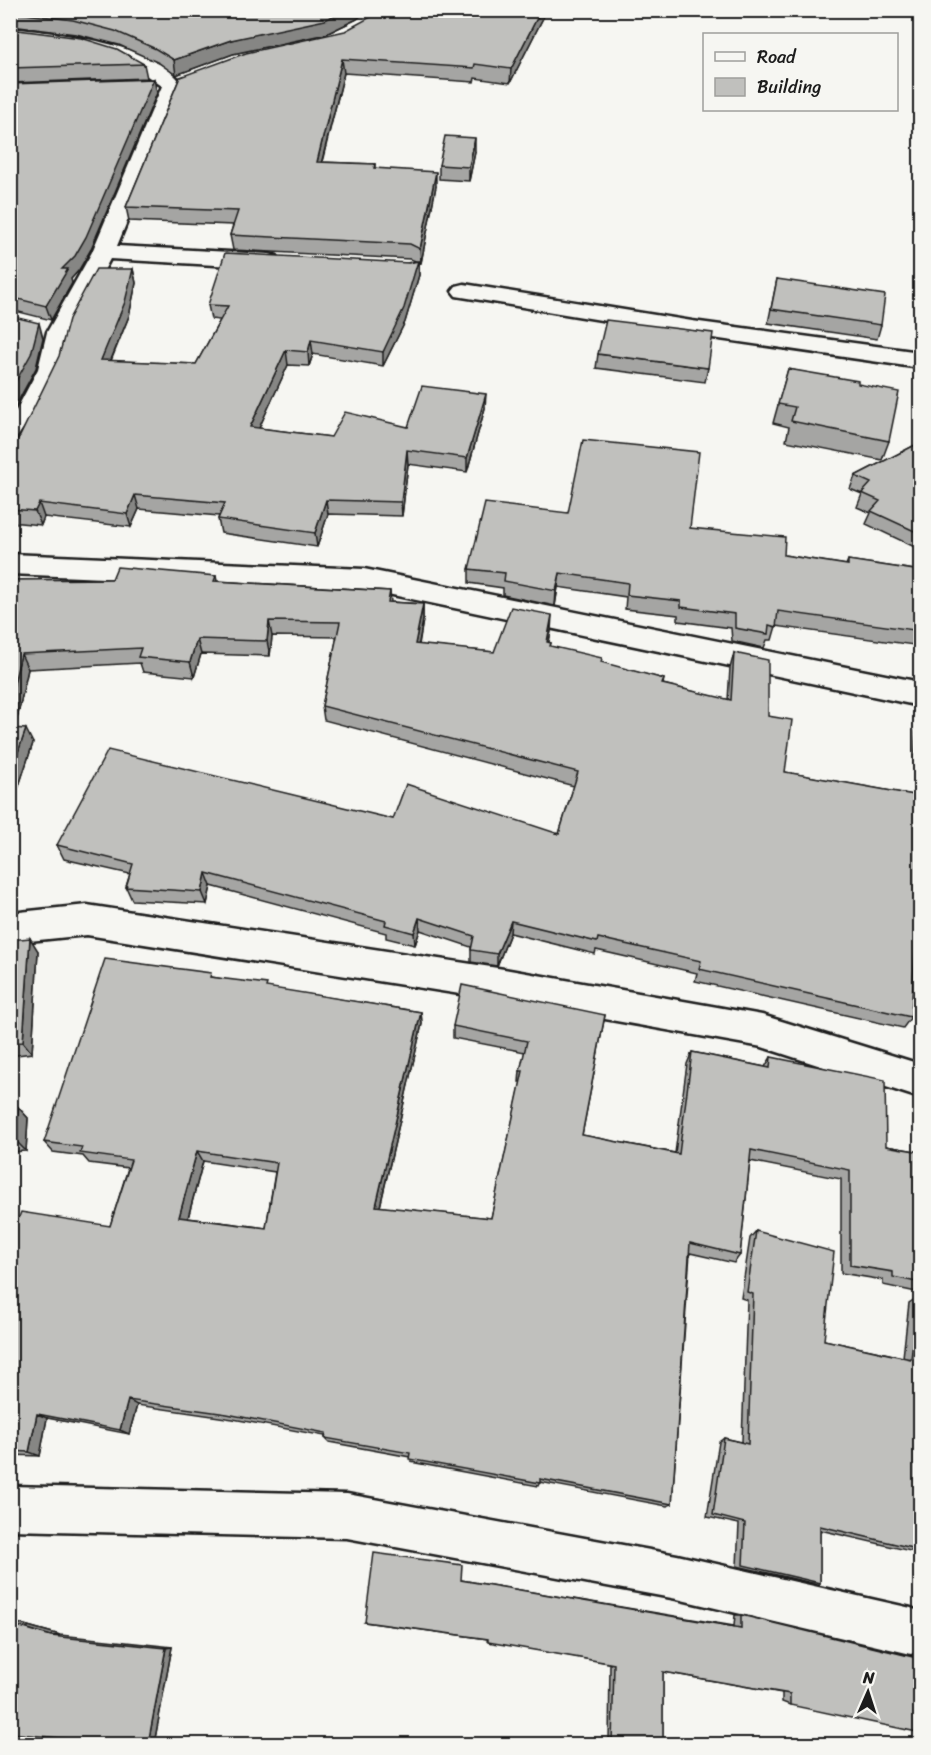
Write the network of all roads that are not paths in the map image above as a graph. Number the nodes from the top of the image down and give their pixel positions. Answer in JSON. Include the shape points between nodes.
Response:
{"nodes":[{"id":1,"x":10,"y":34,"type":"edge"},
{"id":2,"x":183,"y":81,"type":"junction"},
{"id":3,"x":138,"y":86,"type":"edge"},
{"id":4,"x":103,"y":252,"type":"junction"},
{"id":5,"x":292,"y":262,"type":"edge"},
{"id":6,"x":464,"y":291,"type":"dead end"},
{"id":7,"x":921,"y":360,"type":"edge"},
{"id":8,"x":10,"y":449,"type":"edge"},
{"id":9,"x":10,"y":564,"type":"edge"},
{"id":10,"x":921,"y":694,"type":"edge"},
{"id":11,"x":10,"y":928,"type":"edge"},
{"id":12,"x":921,"y":1081,"type":"edge"},
{"id":13,"x":10,"y":1508,"type":"edge"},
{"id":14,"x":911,"y":1631,"type":"dead end"}],
"edges":[{"from":1,"to":2,"type":"street","via":[[77,41],[127,56]]},
{"from":2,"to":3,"type":"street"},
{"from":2,"to":4,"type":"street"},
{"from":4,"to":5,"type":"street"},
{"from":4,"to":8,"type":"street","via":[[49,329],[50,369]]},
{"from":6,"to":7,"type":"street"},
{"from":9,"to":10,"type":"street","via":[[364,579]]},
{"from":11,"to":12,"type":"street","via":[[87,920],[504,985],[762,1031]]},
{"from":13,"to":14,"type":"street","via":[[347,1516],[677,1577]]}]}
